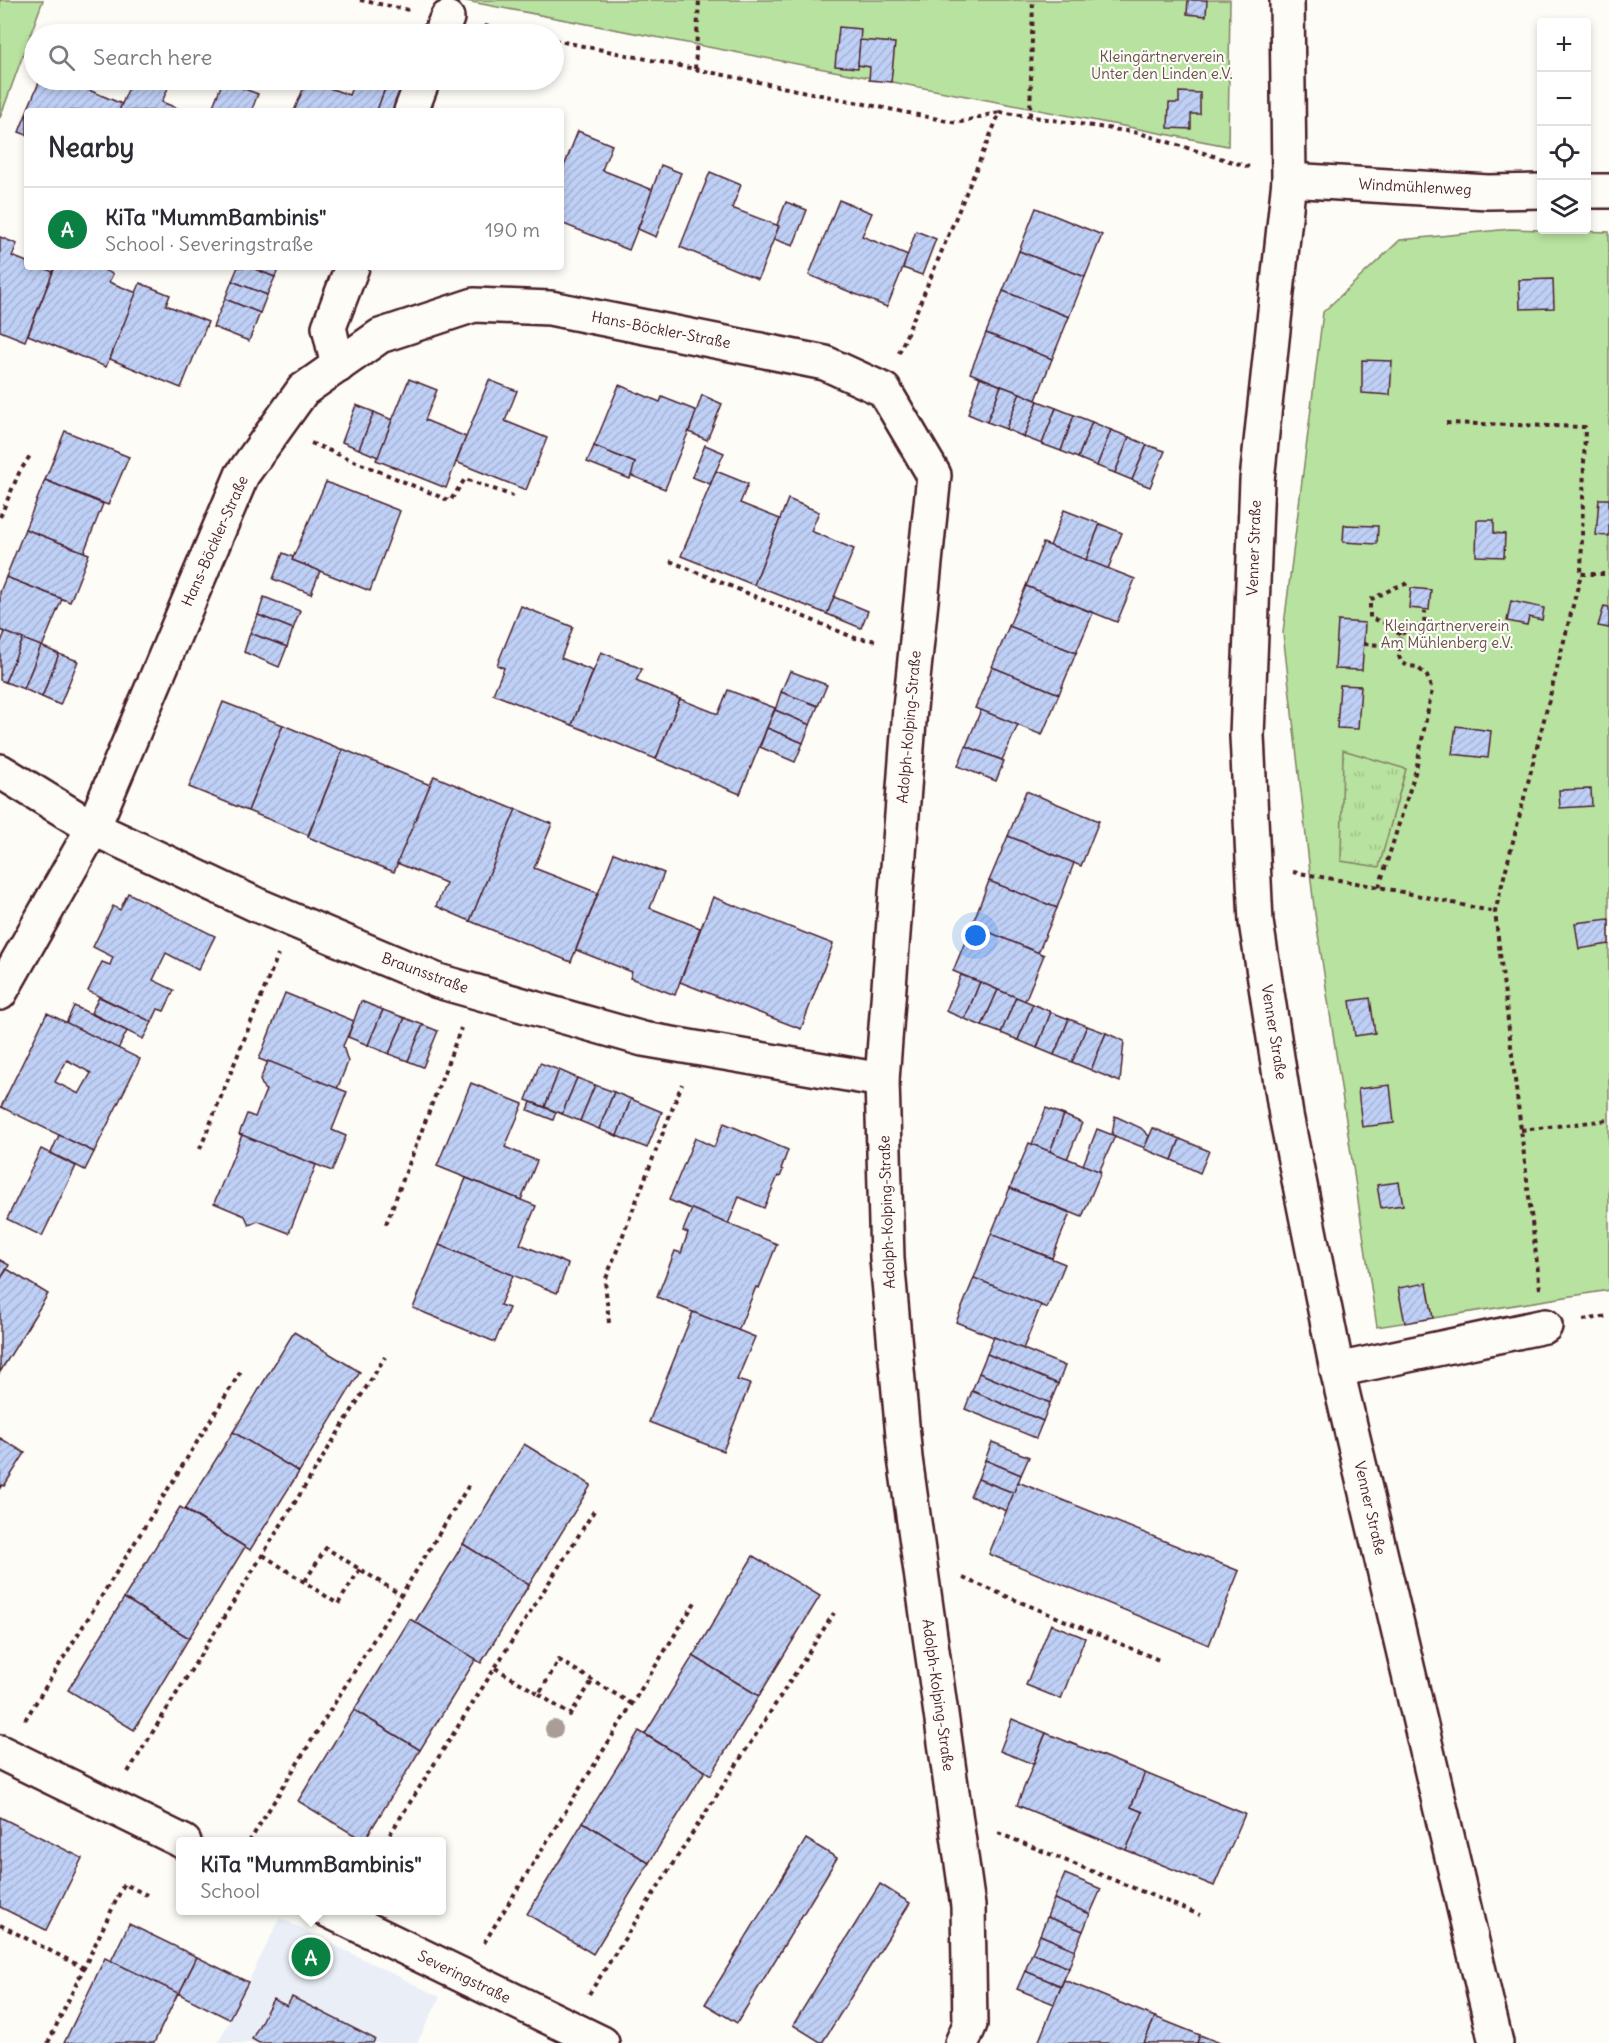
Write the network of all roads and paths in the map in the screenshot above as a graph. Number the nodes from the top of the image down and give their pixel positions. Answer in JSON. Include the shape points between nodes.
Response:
{"nodes":[{"id":1,"x":699,"y":0,"type":"edge"},
{"id":2,"x":1033,"y":0,"type":"edge"},
{"id":3,"x":1287,"y":0,"type":"edge"},
{"id":4,"x":564,"y":42,"type":"edge"},
{"id":5,"x":695,"y":69,"type":"junction"},
{"id":6,"x":419,"y":90,"type":"edge"},
{"id":7,"x":412,"y":108,"type":"edge"},
{"id":8,"x":1000,"y":111,"type":"junction"},
{"id":9,"x":1030,"y":116,"type":"junction"},
{"id":10,"x":1289,"y":180,"type":"junction"},
{"id":11,"x":1537,"y":191,"type":"edge"},
{"id":12,"x":1591,"y":191,"type":"edge"},
{"id":13,"x":1609,"y":191,"type":"edge"},
{"id":14,"x":351,"y":270,"type":"edge"},
{"id":15,"x":338,"y":366,"type":"junction"},
{"id":16,"x":884,"y":390,"type":"junction"},
{"id":17,"x":1446,"y":423,"type":"dead end"},
{"id":18,"x":276,"y":428,"type":"junction"},
{"id":19,"x":31,"y":454,"type":"dead end"},
{"id":20,"x":513,"y":496,"type":"dead end"},
{"id":21,"x":0,"y":517,"type":"edge"},
{"id":22,"x":669,"y":561,"type":"dead end"},
{"id":23,"x":1581,"y":574,"type":"junction"},
{"id":24,"x":1609,"y":574,"type":"edge"},
{"id":25,"x":1409,"y":583,"type":"dead end"},
{"id":26,"x":1425,"y":611,"type":"dead end"},
{"id":27,"x":1400,"y":635,"type":"junction"},
{"id":28,"x":916,"y":644,"type":"junction"},
{"id":29,"x":1364,"y":644,"type":"dead end"},
{"id":30,"x":1399,"y":646,"type":"junction"},
{"id":31,"x":0,"y":771,"type":"edge"},
{"id":32,"x":93,"y":828,"type":"junction"},
{"id":33,"x":1254,"y":864,"type":"junction"},
{"id":34,"x":1379,"y":887,"type":"junction"},
{"id":35,"x":1495,"y":912,"type":"junction"},
{"id":36,"x":292,"y":920,"type":"junction"},
{"id":37,"x":475,"y":991,"type":"junction"},
{"id":38,"x":0,"y":993,"type":"edge"},
{"id":39,"x":696,"y":1048,"type":"junction"},
{"id":40,"x":882,"y":1080,"type":"junction"},
{"id":41,"x":1609,"y":1119,"type":"edge"},
{"id":42,"x":1521,"y":1130,"type":"junction"},
{"id":43,"x":200,"y":1149,"type":"dead end"},
{"id":44,"x":386,"y":1224,"type":"dead end"},
{"id":45,"x":609,"y":1323,"type":"dead end"},
{"id":46,"x":1545,"y":1326,"type":"joint"},
{"id":47,"x":385,"y":1357,"type":"dead end"},
{"id":48,"x":1337,"y":1370,"type":"junction"},
{"id":49,"x":241,"y":1371,"type":"dead end"},
{"id":50,"x":470,"y":1485,"type":"dead end"},
{"id":51,"x":594,"y":1511,"type":"dead end"},
{"id":52,"x":263,"y":1555,"type":"junction"},
{"id":53,"x":920,"y":1561,"type":"junction"},
{"id":54,"x":360,"y":1569,"type":"junction"},
{"id":55,"x":305,"y":1582,"type":"junction"},
{"id":56,"x":401,"y":1595,"type":"junction"},
{"id":57,"x":697,"y":1599,"type":"dead end"},
{"id":58,"x":834,"y":1613,"type":"dead end"},
{"id":59,"x":1159,"y":1660,"type":"dead end"},
{"id":60,"x":495,"y":1668,"type":"junction"},
{"id":61,"x":593,"y":1680,"type":"junction"},
{"id":62,"x":538,"y":1694,"type":"junction"},
{"id":63,"x":632,"y":1704,"type":"junction"},
{"id":64,"x":2,"y":1753,"type":"edge"},
{"id":65,"x":108,"y":1805,"type":"junction"},
{"id":66,"x":955,"y":1815,"type":"junction"},
{"id":67,"x":252,"y":1837,"type":"edge"},
{"id":68,"x":388,"y":1837,"type":"edge"},
{"id":69,"x":176,"y":1838,"type":"edge"},
{"id":70,"x":147,"y":1895,"type":"dead end"},
{"id":71,"x":335,"y":1915,"type":"edge"},
{"id":72,"x":1200,"y":1915,"type":"dead end"},
{"id":73,"x":0,"y":1925,"type":"edge"},
{"id":74,"x":84,"y":1968,"type":"junction"},
{"id":75,"x":463,"y":1977,"type":"junction"},
{"id":76,"x":568,"y":2027,"type":"junction"},
{"id":77,"x":48,"y":2043,"type":"edge"},
{"id":78,"x":602,"y":2043,"type":"edge"},
{"id":79,"x":962,"y":2043,"type":"edge"},
{"id":80,"x":1496,"y":2043,"type":"edge"}],
"edges":[{"from":1,"to":5,"type":"path"},
{"from":2,"to":9,"type":"path"},
{"from":3,"to":10,"type":"street","name":"Venner Straße"},
{"from":4,"to":5,"type":"path"},
{"from":5,"to":8,"type":"path","via":[[957,123]]},
{"from":6,"to":7,"type":"street"},
{"from":8,"to":9,"type":"path"},
{"from":8,"to":16,"type":"path"},
{"from":9,"to":10,"type":"path","via":[[1139,134]]},
{"from":10,"to":11,"type":"street","name":"Windmühlenweg","via":[[1488,192]]},
{"from":10,"to":33,"type":"street","name":"Venner Straße","via":[[1257,480],[1247,736]]},
{"from":12,"to":13,"type":"street"},
{"from":14,"to":15,"type":"street","via":[[329,327]]},
{"from":15,"to":16,"type":"street","name":"Hans-Böckler-Straße","via":[[380,336],[474,305],[550,308],[825,363]]},
{"from":15,"to":18,"type":"street","name":"Hans-Böckler-Straße","via":[[303,390]]},
{"from":16,"to":28,"type":"street","name":"Adolph-Kolping-Straße","via":[[933,475]]},
{"from":17,"to":23,"type":"path","via":[[1584,427]]},
{"from":18,"to":20,"type":"path","via":[[450,501],[465,479]]},
{"from":18,"to":32,"type":"street","name":"Hans-Böckler-Straße","via":[[242,475]]},
{"from":19,"to":21,"type":"path"},
{"from":22,"to":28,"type":"path","via":[[855,638]]},
{"from":23,"to":24,"type":"path"},
{"from":23,"to":35,"type":"path"},
{"from":25,"to":27,"type":"path","via":[[1370,600],[1370,618],[1391,625]]},
{"from":26,"to":27,"type":"path","via":[[1424,625]]},
{"from":27,"to":30,"type":"path"},
{"from":28,"to":40,"type":"street","name":"Adolph-Kolping-Straße"},
{"from":29,"to":30,"type":"path"},
{"from":30,"to":34,"type":"path","via":[[1401,662],[1417,667],[1427,676],[1432,690],[1416,770]]},
{"from":31,"to":32,"type":"street","name":"Braunsstraße"},
{"from":32,"to":36,"type":"street","name":"Braunsstraße"},
{"from":32,"to":38,"type":"street","name":"Hans-Böckler-Straße"},
{"from":33,"to":34,"type":"path"},
{"from":33,"to":48,"type":"street","name":"Venner Straße","via":[[1256,922],[1286,1115]]},
{"from":34,"to":35,"type":"path"},
{"from":35,"to":42,"type":"path"},
{"from":36,"to":37,"type":"street","name":"Braunsstraße","via":[[438,981]]},
{"from":36,"to":43,"type":"path"},
{"from":37,"to":39,"type":"street","name":"Braunsstraße","via":[[643,1039]]},
{"from":37,"to":44,"type":"path"},
{"from":39,"to":40,"type":"street","name":"Braunsstraße"},
{"from":39,"to":45,"type":"path","via":[[605,1281]]},
{"from":40,"to":53,"type":"street","name":"Adolph-Kolping-Straße","via":[[887,1259],[905,1458]]},
{"from":41,"to":42,"type":"path"},
{"from":42,"to":46,"type":"path"},
{"from":46,"to":48,"type":"street"},
{"from":47,"to":52,"type":"path"},
{"from":48,"to":80,"type":"street","name":"Venner Straße"},
{"from":49,"to":64,"type":"path"},
{"from":50,"to":56,"type":"path"},
{"from":51,"to":60,"type":"path"},
{"from":52,"to":55,"type":"path"},
{"from":52,"to":65,"type":"path"},
{"from":53,"to":59,"type":"path"},
{"from":53,"to":66,"type":"street","name":"Adolph-Kolping-Straße"},
{"from":54,"to":55,"type":"path","via":[[326,1548]]},
{"from":54,"to":55,"type":"path","via":[[338,1604]]},
{"from":54,"to":56,"type":"path"},
{"from":56,"to":67,"type":"path"},
{"from":57,"to":63,"type":"path"},
{"from":58,"to":76,"type":"path"},
{"from":60,"to":62,"type":"path"},
{"from":60,"to":68,"type":"path"},
{"from":61,"to":62,"type":"path","via":[[559,1660]]},
{"from":61,"to":62,"type":"path","via":[[570,1716]]},
{"from":61,"to":63,"type":"path"},
{"from":63,"to":75,"type":"path"},
{"from":64,"to":65,"type":"street"},
{"from":65,"to":69,"type":"street"},
{"from":66,"to":72,"type":"path"},
{"from":66,"to":79,"type":"street","name":"Adolph-Kolping-Straße","via":[[968,1906],[970,2024]]},
{"from":70,"to":74,"type":"path","via":[[124,1884]]},
{"from":71,"to":75,"type":"street","name":"Severingstraße"},
{"from":73,"to":74,"type":"path"},
{"from":74,"to":77,"type":"path"},
{"from":75,"to":76,"type":"street","name":"Severingstraße"},
{"from":76,"to":78,"type":"street","name":"Severingstraße"}]}
